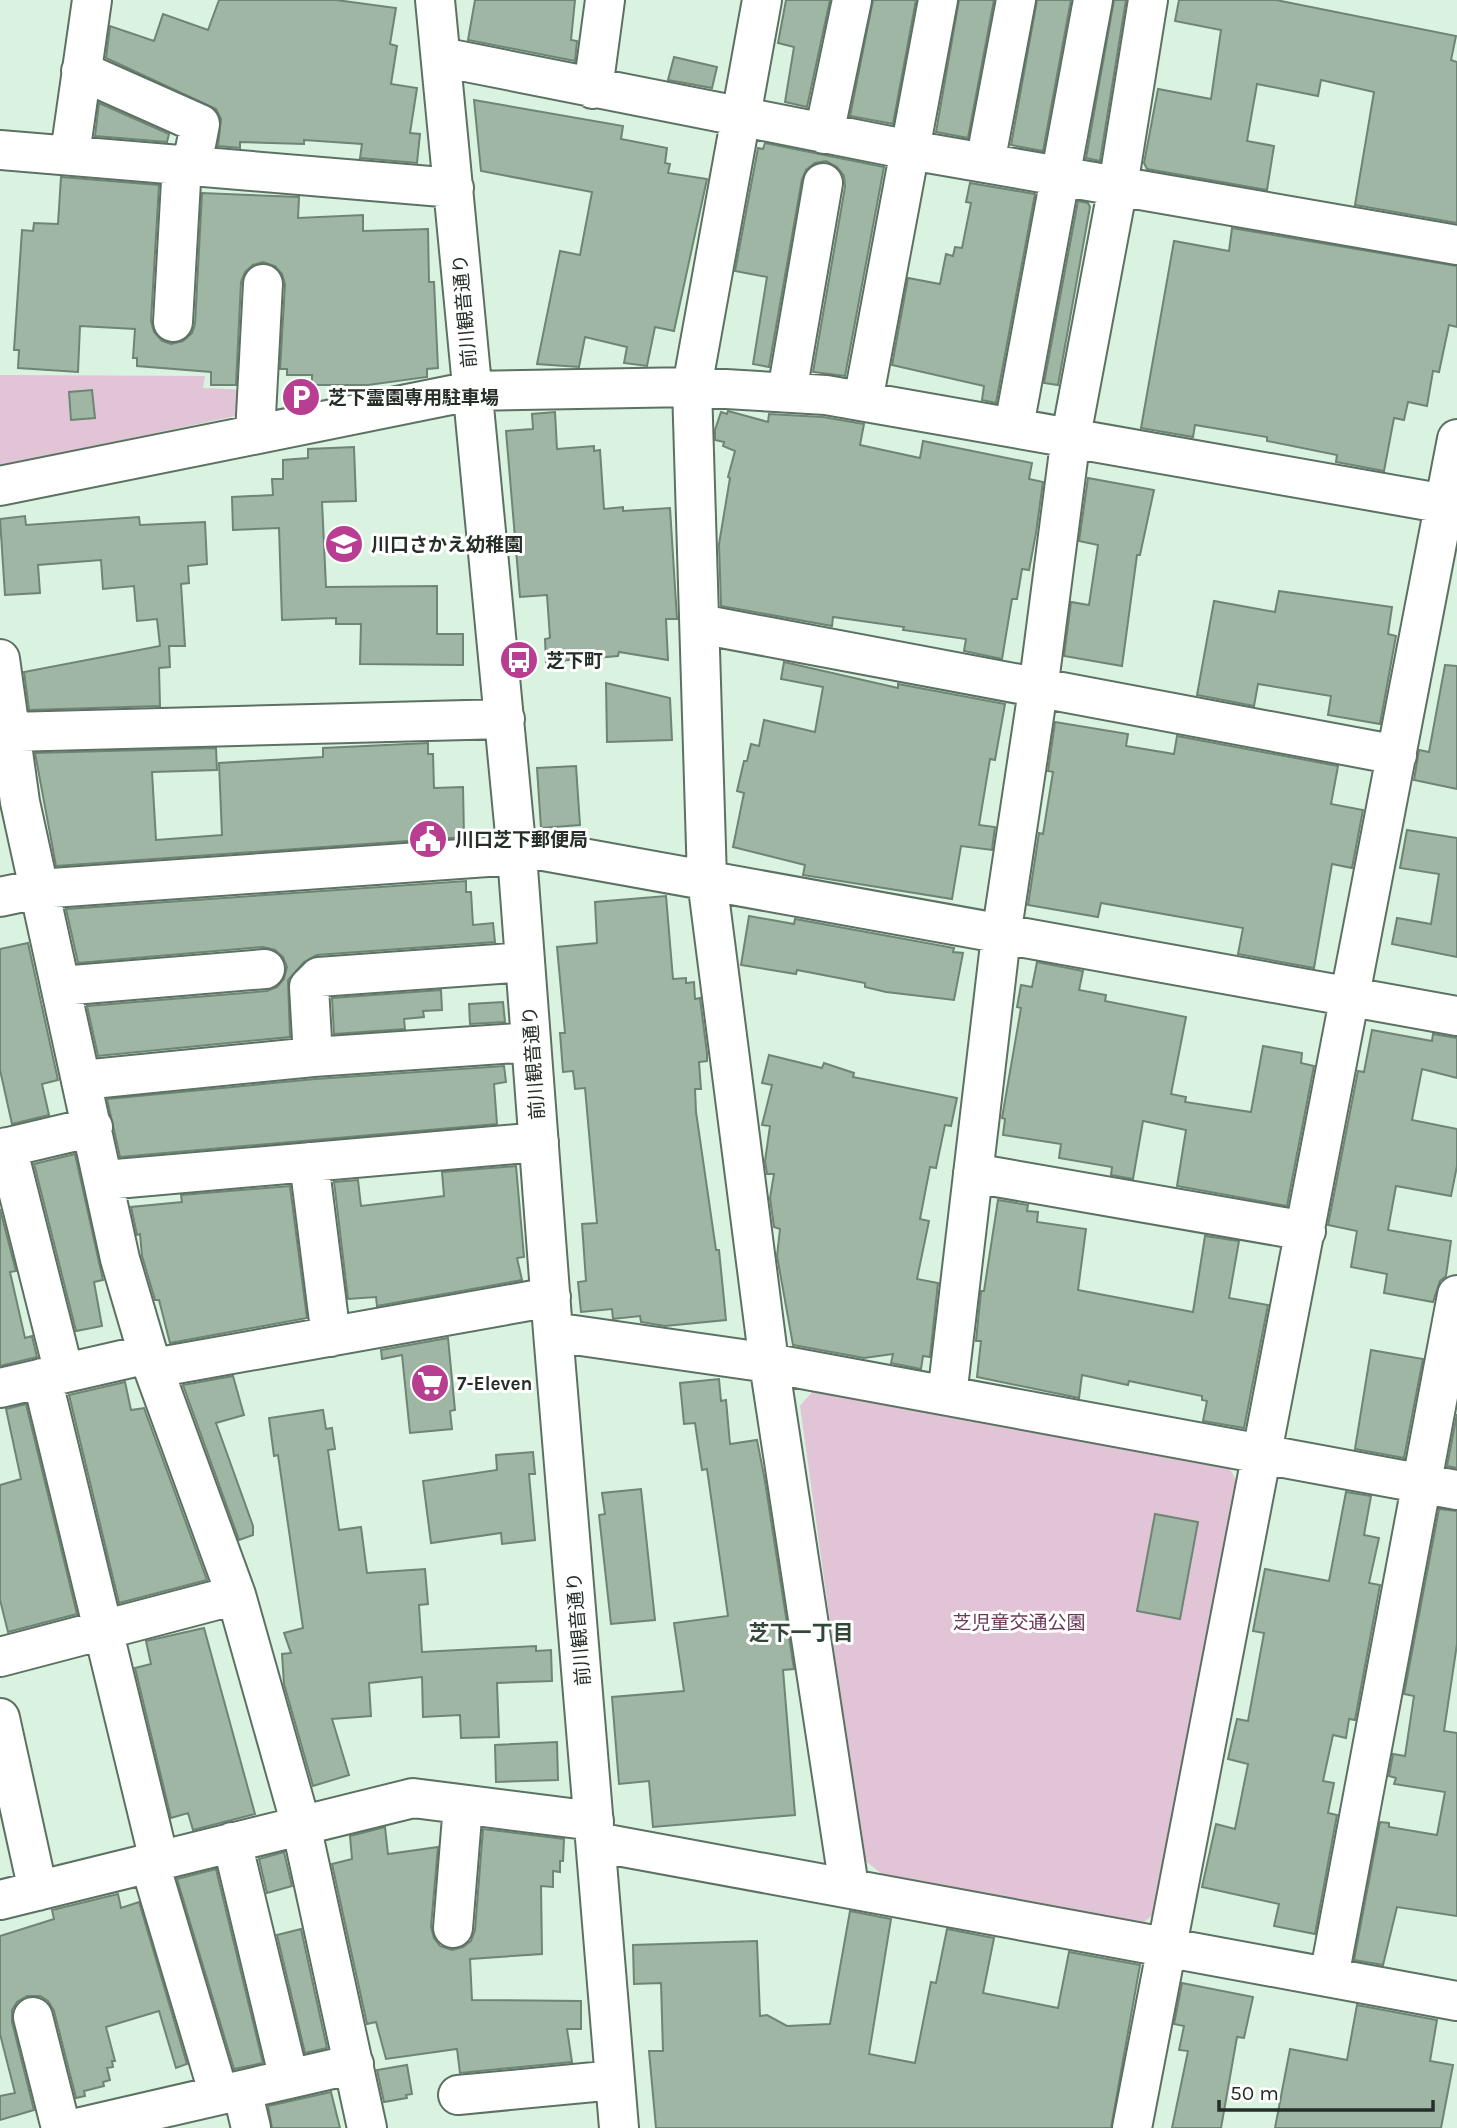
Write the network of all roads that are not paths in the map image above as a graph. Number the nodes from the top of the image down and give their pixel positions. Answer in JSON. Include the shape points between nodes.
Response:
{"nodes":[{"id":1,"x":92,"y":0,"type":"edge"},
{"id":2,"x":435,"y":0,"type":"edge"},
{"id":3,"x":605,"y":0,"type":"edge"},
{"id":4,"x":762,"y":0,"type":"edge"},
{"id":5,"x":852,"y":0,"type":"edge"},
{"id":6,"x":938,"y":0,"type":"edge"},
{"id":7,"x":1016,"y":0,"type":"edge"},
{"id":8,"x":1093,"y":0,"type":"edge"},
{"id":9,"x":1148,"y":0,"type":"edge"},
{"id":10,"x":441,"y":57,"type":"junction"},
{"id":11,"x":81,"y":71,"type":"junction"},
{"id":12,"x":593,"y":89,"type":"junction"},
{"id":13,"x":740,"y":116,"type":"junction"},
{"id":14,"x":824,"y":134,"type":"junction"},
{"id":15,"x":0,"y":150,"type":"edge"},
{"id":16,"x":910,"y":150,"type":"junction"},
{"id":17,"x":69,"y":154,"type":"junction"},
{"id":18,"x":985,"y":163,"type":"junction"},
{"id":19,"x":187,"y":164,"type":"junction"},
{"id":20,"x":1061,"y":176,"type":"junction"},
{"id":21,"x":823,"y":183,"type":"dead end"},
{"id":22,"x":1118,"y":186,"type":"junction"},
{"id":23,"x":454,"y":188,"type":"junction"},
{"id":24,"x":1457,"y":245,"type":"edge"},
{"id":25,"x":263,"y":284,"type":"dead end"},
{"id":26,"x":173,"y":322,"type":"dead end"},
{"id":27,"x":692,"y":387,"type":"junction"},
{"id":28,"x":471,"y":391,"type":"junction"},
{"id":29,"x":787,"y":392,"type":"junction"},
{"id":30,"x":863,"y":401,"type":"junction"},
{"id":31,"x":1014,"y":426,"type":"junction"},
{"id":32,"x":255,"y":434,"type":"junction"},
{"id":33,"x":1071,"y":436,"type":"junction"},
{"id":34,"x":1457,"y":439,"type":"edge"},
{"id":35,"x":0,"y":486,"type":"edge"},
{"id":36,"x":1451,"y":505,"type":"edge"},
{"id":37,"x":699,"y":624,"type":"junction"},
{"id":38,"x":0,"y":659,"type":"edge"},
{"id":39,"x":1038,"y":690,"type":"junction"},
{"id":40,"x":505,"y":719,"type":"junction"},
{"id":41,"x":10,"y":732,"type":"junction"},
{"id":42,"x":1397,"y":755,"type":"junction"},
{"id":43,"x":517,"y":851,"type":"junction"},
{"id":44,"x":707,"y":880,"type":"junction"},
{"id":45,"x":38,"y":889,"type":"junction"},
{"id":46,"x":0,"y":897,"type":"edge"},
{"id":47,"x":1001,"y":936,"type":"junction"},
{"id":48,"x":526,"y":962,"type":"junction"},
{"id":49,"x":265,"y":970,"type":"dead end"},
{"id":50,"x":61,"y":986,"type":"junction"},
{"id":51,"x":1351,"y":996,"type":"junction"},
{"id":52,"x":1457,"y":1016,"type":"edge"},
{"id":53,"x":531,"y":1042,"type":"junction"},
{"id":54,"x":313,"y":1057,"type":"junction"},
{"id":55,"x":82,"y":1080,"type":"junction"},
{"id":56,"x":93,"y":1127,"type":"junction"},
{"id":57,"x":539,"y":1142,"type":"junction"},
{"id":58,"x":4,"y":1148,"type":"edge"},
{"id":59,"x":309,"y":1162,"type":"junction"},
{"id":60,"x":973,"y":1173,"type":"junction"},
{"id":61,"x":105,"y":1180,"type":"junction"},
{"id":62,"x":1306,"y":1231,"type":"junction"},
{"id":63,"x":1457,"y":1295,"type":"edge"},
{"id":64,"x":552,"y":1315,"type":"junction"},
{"id":65,"x":331,"y":1337,"type":"junction"},
{"id":66,"x":151,"y":1361,"type":"junction"},
{"id":67,"x":769,"y":1363,"type":"junction"},
{"id":68,"x":53,"y":1376,"type":"junction"},
{"id":69,"x":0,"y":1388,"type":"edge"},
{"id":70,"x":947,"y":1396,"type":"junction"},
{"id":71,"x":1264,"y":1455,"type":"junction"},
{"id":72,"x":1439,"y":1487,"type":"edge"},
{"id":73,"x":236,"y":1595,"type":"junction"},
{"id":74,"x":103,"y":1629,"type":"junction"},
{"id":75,"x":0,"y":1657,"type":"edge"},
{"id":76,"x":0,"y":1718,"type":"edge"},
{"id":77,"x":463,"y":1805,"type":"junction"},
{"id":78,"x":301,"y":1825,"type":"junction"},
{"id":79,"x":595,"y":1831,"type":"junction"},
{"id":80,"x":232,"y":1842,"type":"junction"},
{"id":81,"x":154,"y":1862,"type":"junction"},
{"id":82,"x":849,"y":1887,"type":"junction"},
{"id":83,"x":38,"y":1891,"type":"junction"},
{"id":84,"x":0,"y":1900,"type":"edge"},
{"id":85,"x":453,"y":1928,"type":"dead end"},
{"id":86,"x":1168,"y":1946,"type":"junction"},
{"id":87,"x":1329,"y":1977,"type":"junction"},
{"id":88,"x":1457,"y":2001,"type":"edge"},
{"id":89,"x":33,"y":2017,"type":"dead end"},
{"id":90,"x":354,"y":2064,"type":"junction"},
{"id":91,"x":289,"y":2079,"type":"junction"},
{"id":92,"x":615,"y":2080,"type":"junction"},
{"id":93,"x":230,"y":2093,"type":"junction"},
{"id":94,"x":458,"y":2095,"type":"dead end"},
{"id":95,"x":61,"y":2128,"type":"edge"},
{"id":96,"x":77,"y":2128,"type":"edge"},
{"id":97,"x":251,"y":2128,"type":"edge"},
{"id":98,"x":367,"y":2128,"type":"edge"},
{"id":99,"x":619,"y":2128,"type":"edge"},
{"id":100,"x":1132,"y":2128,"type":"edge"}],
"edges":[{"from":1,"to":11,"type":"street"},
{"from":2,"to":10,"type":"street","name":"前川観音通り"},
{"from":3,"to":12,"type":"street"},
{"from":4,"to":13,"type":"street"},
{"from":5,"to":14,"type":"street"},
{"from":6,"to":16,"type":"street"},
{"from":7,"to":18,"type":"street"},
{"from":8,"to":20,"type":"street"},
{"from":9,"to":22,"type":"street"},
{"from":10,"to":12,"type":"street"},
{"from":10,"to":23,"type":"street","name":"前川観音通り"},
{"from":11,"to":17,"type":"street"},
{"from":11,"to":19,"type":"street","via":[[200,124]]},
{"from":12,"to":13,"type":"street"},
{"from":13,"to":14,"type":"street"},
{"from":13,"to":27,"type":"street"},
{"from":14,"to":16,"type":"street"},
{"from":15,"to":17,"type":"street"},
{"from":16,"to":18,"type":"street"},
{"from":16,"to":30,"type":"street"},
{"from":17,"to":19,"type":"street"},
{"from":18,"to":20,"type":"street"},
{"from":19,"to":23,"type":"street"},
{"from":19,"to":26,"type":"street"},
{"from":20,"to":22,"type":"street"},
{"from":20,"to":31,"type":"street"},
{"from":21,"to":29,"type":"street"},
{"from":22,"to":24,"type":"street"},
{"from":22,"to":33,"type":"street"},
{"from":23,"to":28,"type":"street","name":"前川観音通り"},
{"from":25,"to":32,"type":"street"},
{"from":27,"to":28,"type":"street"},
{"from":27,"to":29,"type":"street"},
{"from":27,"to":37,"type":"street"},
{"from":28,"to":32,"type":"street"},
{"from":28,"to":40,"type":"street","name":"前川観音通り"},
{"from":29,"to":30,"type":"street"},
{"from":30,"to":31,"type":"street"},
{"from":31,"to":33,"type":"street"},
{"from":32,"to":35,"type":"street"},
{"from":33,"to":36,"type":"street"},
{"from":33,"to":39,"type":"street"},
{"from":34,"to":36,"type":"street"},
{"from":36,"to":42,"type":"street"},
{"from":37,"to":39,"type":"street"},
{"from":37,"to":44,"type":"street"},
{"from":38,"to":41,"type":"street"},
{"from":39,"to":42,"type":"street"},
{"from":39,"to":47,"type":"street"},
{"from":40,"to":41,"type":"street"},
{"from":40,"to":43,"type":"street","name":"前川観音通り"},
{"from":41,"to":45,"type":"street"},
{"from":42,"to":51,"type":"street"},
{"from":43,"to":44,"type":"street"},
{"from":43,"to":45,"type":"street"},
{"from":43,"to":48,"type":"street","name":"前川観音通り"},
{"from":44,"to":47,"type":"street"},
{"from":44,"to":67,"type":"street"},
{"from":45,"to":46,"type":"street"},
{"from":45,"to":50,"type":"street"},
{"from":47,"to":51,"type":"street"},
{"from":47,"to":60,"type":"street"},
{"from":48,"to":53,"type":"street","name":"前川観音通り"},
{"from":48,"to":54,"type":"street","via":[[319,976],[309,987]]},
{"from":49,"to":50,"type":"street"},
{"from":50,"to":55,"type":"street"},
{"from":51,"to":52,"type":"street"},
{"from":51,"to":62,"type":"street"},
{"from":53,"to":54,"type":"street"},
{"from":53,"to":57,"type":"street","name":"前川観音通り"},
{"from":54,"to":55,"type":"street"},
{"from":55,"to":56,"type":"street"},
{"from":56,"to":58,"type":"street"},
{"from":56,"to":61,"type":"street"},
{"from":57,"to":59,"type":"street"},
{"from":57,"to":64,"type":"street","name":"前川観音通り"},
{"from":58,"to":68,"type":"street"},
{"from":59,"to":61,"type":"street"},
{"from":59,"to":65,"type":"street"},
{"from":60,"to":62,"type":"street"},
{"from":60,"to":70,"type":"street"},
{"from":61,"to":66,"type":"street","via":[[120,1259]]},
{"from":62,"to":71,"type":"street"},
{"from":63,"to":72,"type":"street"},
{"from":64,"to":65,"type":"street"},
{"from":64,"to":67,"type":"street"},
{"from":64,"to":79,"type":"street","name":"前川観音通り"},
{"from":65,"to":66,"type":"street"},
{"from":66,"to":68,"type":"street"},
{"from":66,"to":73,"type":"street"},
{"from":67,"to":70,"type":"street"},
{"from":67,"to":82,"type":"street"},
{"from":68,"to":69,"type":"street"},
{"from":68,"to":74,"type":"street"},
{"from":70,"to":71,"type":"street"},
{"from":71,"to":72,"type":"street"},
{"from":71,"to":86,"type":"street"},
{"from":72,"to":87,"type":"street"},
{"from":73,"to":74,"type":"street"},
{"from":73,"to":78,"type":"street"},
{"from":74,"to":75,"type":"street"},
{"from":74,"to":81,"type":"street"},
{"from":76,"to":83,"type":"street"},
{"from":77,"to":78,"type":"street","via":[[413,1798]]},
{"from":77,"to":79,"type":"street"},
{"from":77,"to":85,"type":"street"},
{"from":78,"to":80,"type":"street"},
{"from":78,"to":90,"type":"street"},
{"from":79,"to":82,"type":"street"},
{"from":79,"to":92,"type":"street","name":"前川観音通り"},
{"from":80,"to":81,"type":"street"},
{"from":80,"to":91,"type":"street"},
{"from":81,"to":83,"type":"street"},
{"from":81,"to":93,"type":"street"},
{"from":82,"to":86,"type":"street"},
{"from":83,"to":84,"type":"street"},
{"from":86,"to":87,"type":"street"},
{"from":86,"to":100,"type":"street"},
{"from":87,"to":88,"type":"street"},
{"from":89,"to":95,"type":"street"},
{"from":90,"to":91,"type":"street"},
{"from":90,"to":98,"type":"street"},
{"from":91,"to":93,"type":"street"},
{"from":92,"to":94,"type":"street"},
{"from":92,"to":99,"type":"street","name":"前川観音通り"},
{"from":93,"to":96,"type":"street"},
{"from":93,"to":97,"type":"street"}]}
